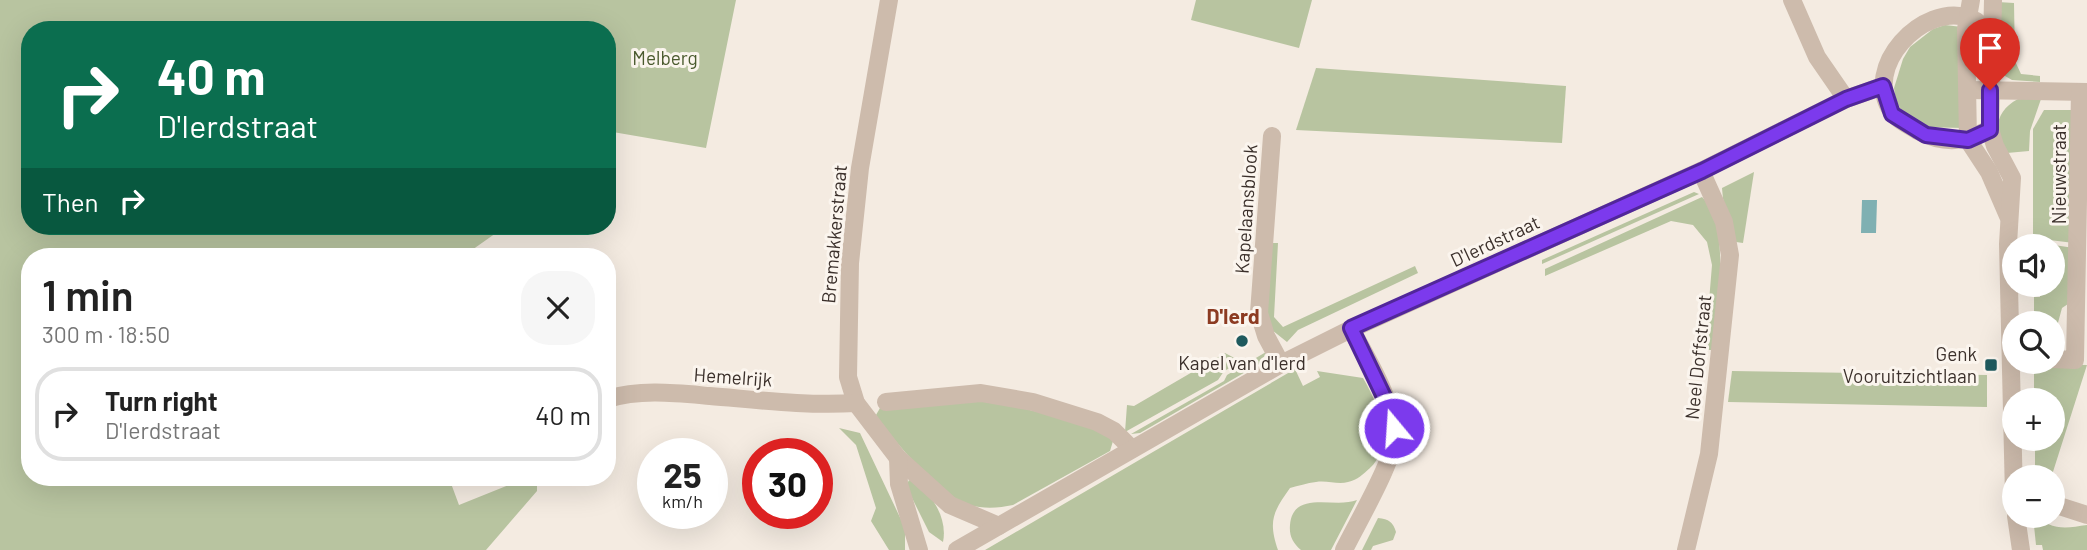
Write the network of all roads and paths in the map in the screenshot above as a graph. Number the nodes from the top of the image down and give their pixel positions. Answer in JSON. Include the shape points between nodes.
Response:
{"nodes":[{"id":1,"x":889,"y":0,"type":"edge"},
{"id":2,"x":1792,"y":0,"type":"edge"},
{"id":3,"x":1993,"y":0,"type":"edge"},
{"id":4,"x":1970,"y":9,"type":"edge"},
{"id":5,"x":1990,"y":34,"type":"junction"},
{"id":6,"x":1883,"y":86,"type":"junction"},
{"id":7,"x":1968,"y":90,"type":"junction"},
{"id":8,"x":1990,"y":90,"type":"junction"},
{"id":9,"x":2084,"y":92,"type":"edge"},
{"id":10,"x":1846,"y":99,"type":"junction"},
{"id":11,"x":1990,"y":130,"type":"junction"},
{"id":12,"x":1272,"y":136,"type":"dead end"},
{"id":13,"x":1968,"y":140,"type":"junction"},
{"id":14,"x":1702,"y":171,"type":"junction"},
{"id":15,"x":2008,"y":216,"type":"junction"},
{"id":16,"x":2011,"y":311,"type":"edge"},
{"id":17,"x":1351,"y":328,"type":"junction"},
{"id":18,"x":2065,"y":360,"type":"edge"},
{"id":19,"x":1281,"y":365,"type":"junction"},
{"id":20,"x":2012,"y":374,"type":"edge"},
{"id":21,"x":616,"y":395,"type":"edge"},
{"id":22,"x":886,"y":402,"type":"dead end"},
{"id":23,"x":856,"y":403,"type":"junction"},
{"id":24,"x":1132,"y":449,"type":"junction"},
{"id":25,"x":898,"y":458,"type":"junction"},
{"id":26,"x":2014,"y":465,"type":"edge"},
{"id":27,"x":2065,"y":508,"type":"edge"},
{"id":28,"x":2087,"y":515,"type":"edge"},
{"id":29,"x":999,"y":526,"type":"junction"},
{"id":30,"x":2018,"y":528,"type":"edge"},
{"id":31,"x":919,"y":550,"type":"edge"},
{"id":32,"x":957,"y":550,"type":"edge"},
{"id":33,"x":1344,"y":550,"type":"edge"},
{"id":34,"x":1686,"y":550,"type":"edge"},
{"id":35,"x":2021,"y":550,"type":"edge"}],
"edges":[{"from":1,"to":23,"type":"street","name":"Bremakkerstraat","via":[[860,168],[850,263],[848,377]]},
{"from":2,"to":10,"type":"street","via":[[1817,57]]},
{"from":3,"to":5,"type":"street"},
{"from":4,"to":5,"type":"street"},
{"from":4,"to":6,"type":"street","via":[[1920,26],[1905,38],[1891,55]]},
{"from":4,"to":7,"type":"street","via":[[1966,29]]},
{"from":5,"to":8,"type":"street"},
{"from":6,"to":10,"type":"street","name":"D'Ierdstraat"},
{"from":6,"to":13,"type":"street","via":[[1892,114],[1913,128],[1926,135]]},
{"from":7,"to":8,"type":"street"},
{"from":7,"to":13,"type":"street"},
{"from":8,"to":9,"type":"street"},
{"from":8,"to":11,"type":"street"},
{"from":9,"to":18,"type":"street","name":"Nieuwstraat","via":[[2075,360]]},
{"from":10,"to":14,"type":"street","name":"D'Ierdstraat"},
{"from":11,"to":13,"type":"street"},
{"from":11,"to":15,"type":"street","via":[[2012,178]]},
{"from":12,"to":19,"type":"street","name":"Kapelaansblook","via":[[1259,313]]},
{"from":13,"to":15,"type":"street","via":[[1989,172]]},
{"from":14,"to":17,"type":"street","name":"D'Ierdstraat"},
{"from":14,"to":34,"type":"street","name":"Neel Doffstraat","via":[[1724,222],[1730,255],[1709,454]]},
{"from":15,"to":16,"type":"street"},
{"from":17,"to":19,"type":"street","name":"D'Ierdstraat"},
{"from":17,"to":33,"type":"street","via":[[1391,414],[1394,439]]},
{"from":19,"to":24,"type":"street","name":"D'Ierdstraat"},
{"from":20,"to":26,"type":"street"},
{"from":21,"to":23,"type":"street","name":"Hemelrijk","via":[[656,392]]},
{"from":22,"to":24,"type":"street","via":[[981,393],[1033,402],[1097,422]]},
{"from":23,"to":25,"type":"street","name":"Bremakkerstraat"},
{"from":24,"to":29,"type":"street","name":"D'Ierdstraat"},
{"from":25,"to":29,"type":"street","name":"Bremakkerstraat","via":[[950,505]]},
{"from":25,"to":31,"type":"street","via":[[899,484]]},
{"from":27,"to":28,"type":"street"},
{"from":29,"to":32,"type":"street","name":"D'Ierdstraat"},
{"from":30,"to":35,"type":"street"}]}
